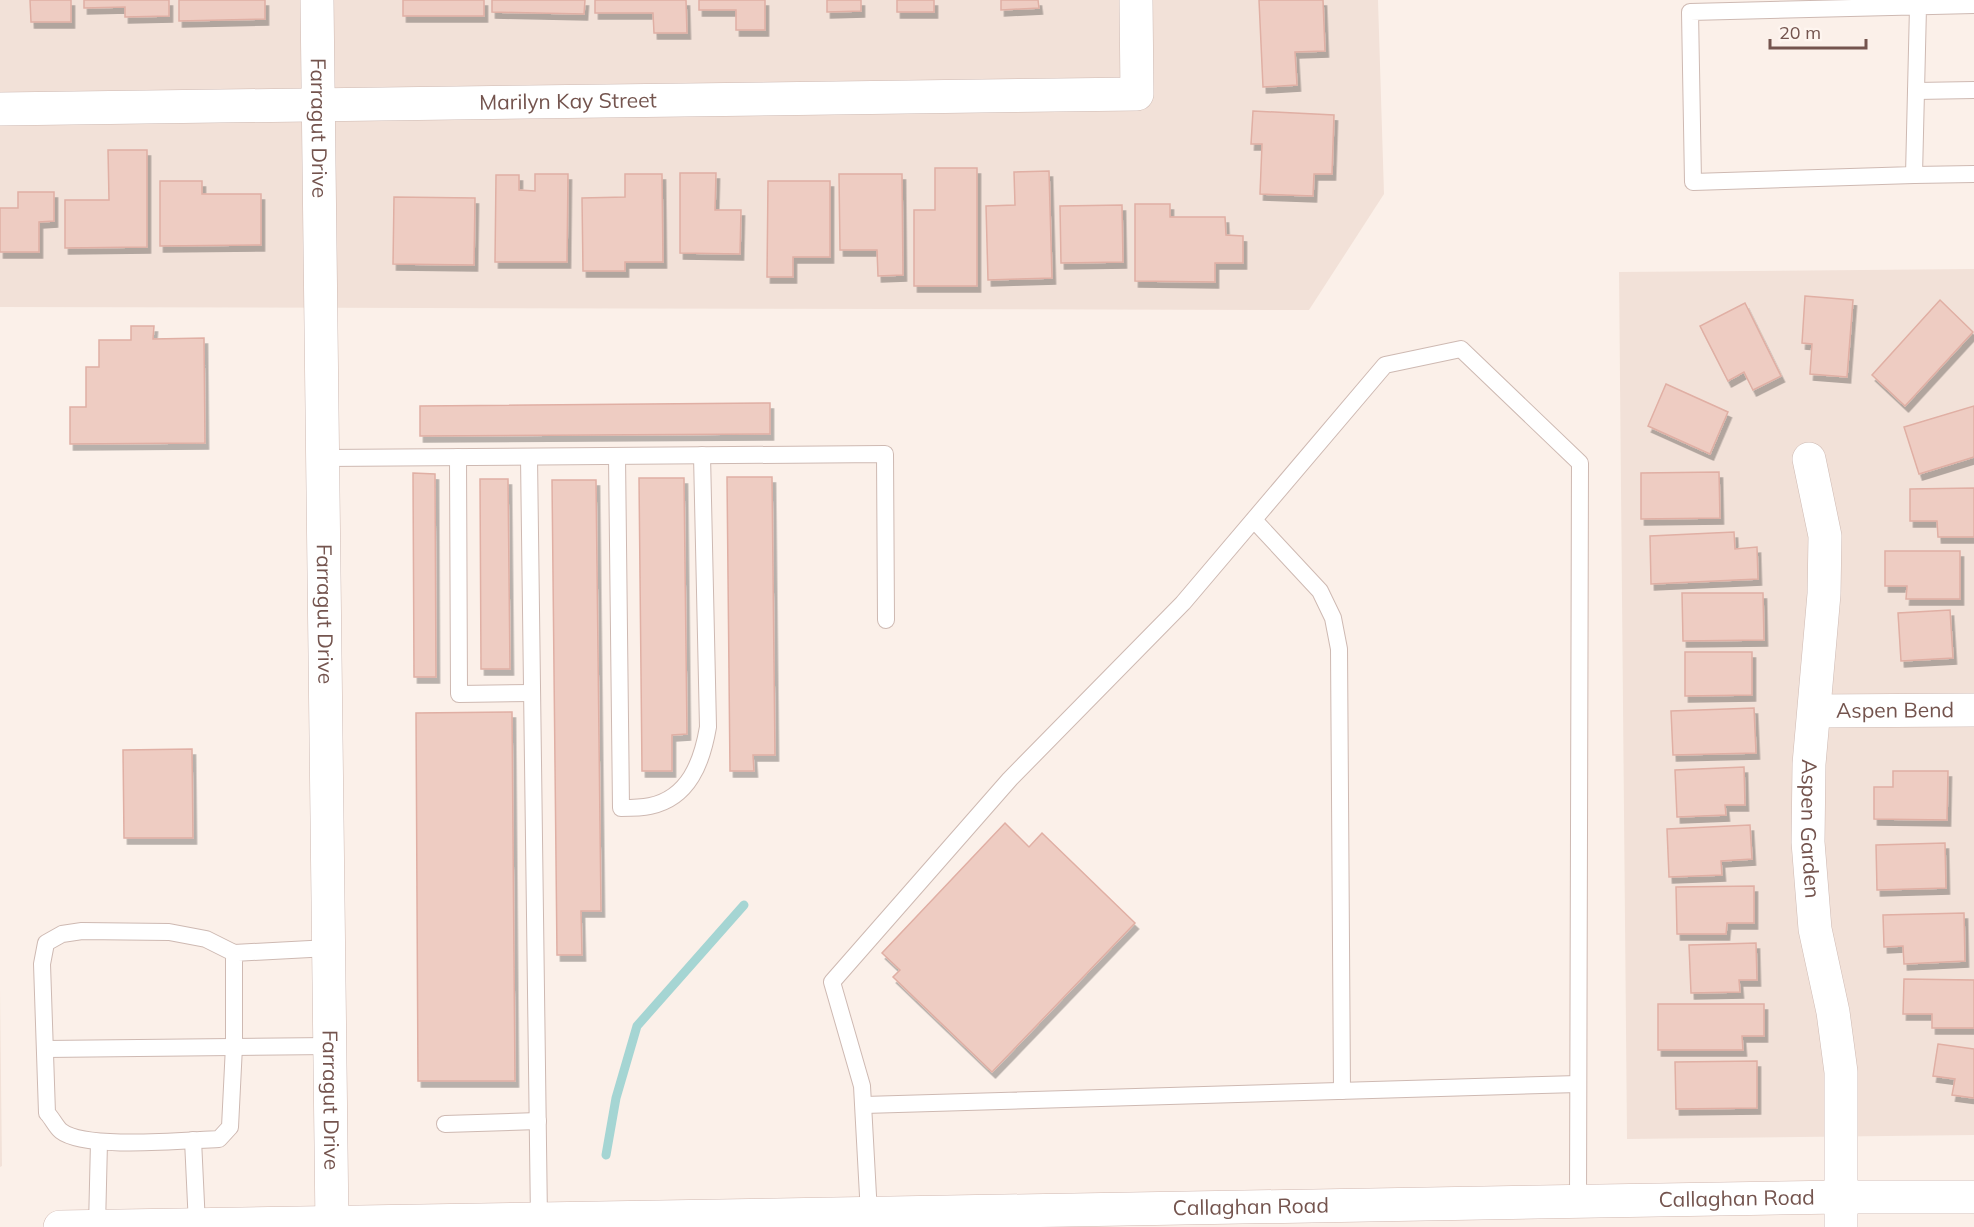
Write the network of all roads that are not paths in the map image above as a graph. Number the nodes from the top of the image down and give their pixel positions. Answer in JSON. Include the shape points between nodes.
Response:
{"nodes":[{"id":1,"x":317,"y":0,"type":"edge"},
{"id":2,"x":1136,"y":0,"type":"edge"},
{"id":3,"x":1974,"y":5,"type":"edge"},
{"id":4,"x":1918,"y":7,"type":"junction"},
{"id":5,"x":1974,"y":90,"type":"edge"},
{"id":6,"x":1916,"y":91,"type":"junction"},
{"id":7,"x":319,"y":105,"type":"junction"},
{"id":8,"x":0,"y":109,"type":"edge"},
{"id":9,"x":1914,"y":174,"type":"junction"},
{"id":10,"x":1974,"y":174,"type":"edge"},
{"id":11,"x":702,"y":455,"type":"junction"},
{"id":12,"x":617,"y":456,"type":"junction"},
{"id":13,"x":458,"y":457,"type":"junction"},
{"id":14,"x":529,"y":457,"type":"junction"},
{"id":15,"x":323,"y":458,"type":"junction"},
{"id":16,"x":1809,"y":459,"type":"dead end"},
{"id":17,"x":1254,"y":520,"type":"junction"},
{"id":18,"x":886,"y":620,"type":"dead end"},
{"id":19,"x":532,"y":693,"type":"junction"},
{"id":20,"x":1974,"y":710,"type":"edge"},
{"id":21,"x":1815,"y":711,"type":"junction"},
{"id":22,"x":329,"y":948,"type":"junction"},
{"id":23,"x":234,"y":953,"type":"junction"},
{"id":24,"x":234,"y":1046,"type":"junction"},
{"id":25,"x":330,"y":1046,"type":"junction"},
{"id":26,"x":45,"y":1049,"type":"junction"},
{"id":27,"x":1578,"y":1084,"type":"junction"},
{"id":28,"x":1342,"y":1091,"type":"junction"},
{"id":29,"x":864,"y":1105,"type":"junction"},
{"id":30,"x":538,"y":1121,"type":"junction"},
{"id":31,"x":445,"y":1124,"type":"dead end"},
{"id":32,"x":193,"y":1140,"type":"junction"},
{"id":33,"x":99,"y":1142,"type":"junction"},
{"id":34,"x":1974,"y":1197,"type":"edge"},
{"id":35,"x":1578,"y":1202,"type":"junction"},
{"id":36,"x":1841,"y":1212,"type":"edge"},
{"id":37,"x":539,"y":1220,"type":"junction"},
{"id":38,"x":869,"y":1221,"type":"edge"},
{"id":39,"x":197,"y":1225,"type":"junction"},
{"id":40,"x":332,"y":1225,"type":"edge"},
{"id":41,"x":97,"y":1226,"type":"edge"},
{"id":42,"x":60,"y":1227,"type":"edge"}],
"edges":[{"from":1,"to":7,"type":"street","name":"Farragut Drive"},
{"from":2,"to":7,"type":"street","name":"Marilyn Kay Street","via":[[1137,94]]},
{"from":3,"to":4,"type":"lane"},
{"from":4,"to":6,"type":"lane"},
{"from":4,"to":9,"type":"lane","via":[[1690,12],[1694,182]]},
{"from":5,"to":6,"type":"lane"},
{"from":6,"to":9,"type":"lane"},
{"from":7,"to":8,"type":"street","name":"Marilyn Kay Street"},
{"from":7,"to":15,"type":"street","name":"Farragut Drive"},
{"from":9,"to":10,"type":"lane"},
{"from":11,"to":12,"type":"lane"},
{"from":11,"to":12,"type":"lane","via":[[708,727],[704,750],[693,777],[673,798],[650,806],[621,808]]},
{"from":11,"to":18,"type":"lane","via":[[885,454]]},
{"from":12,"to":14,"type":"lane"},
{"from":13,"to":14,"type":"lane"},
{"from":13,"to":15,"type":"lane"},
{"from":13,"to":19,"type":"lane","via":[[459,694]]},
{"from":14,"to":19,"type":"lane"},
{"from":15,"to":22,"type":"street","name":"Farragut Drive"},
{"from":16,"to":21,"type":"street","name":"Aspen Garden","via":[[1825,536]]},
{"from":17,"to":27,"type":"lane","via":[[1385,365],[1461,349],[1580,463]]},
{"from":17,"to":28,"type":"lane","via":[[1320,591],[1334,618],[1339,649]]},
{"from":17,"to":29,"type":"lane","via":[[1184,603],[1010,779],[832,982]]},
{"from":19,"to":30,"type":"lane"},
{"from":20,"to":21,"type":"street","name":"Aspen Bend"},
{"from":21,"to":36,"type":"street","name":"Aspen Garden","via":[[1809,764],[1808,842],[1815,929],[1841,1072]]},
{"from":22,"to":23,"type":"lane"},
{"from":22,"to":25,"type":"street","name":"Farragut Drive"},
{"from":23,"to":24,"type":"lane"},
{"from":23,"to":26,"type":"lane","via":[[206,939],[169,932],[62,934],[45,943]]},
{"from":24,"to":25,"type":"lane"},
{"from":24,"to":26,"type":"lane"},
{"from":24,"to":32,"type":"lane","via":[[230,1127],[219,1139]]},
{"from":25,"to":40,"type":"street","name":"Farragut Drive"},
{"from":26,"to":33,"type":"lane","via":[[47,1113],[62,1131]]},
{"from":27,"to":28,"type":"lane"},
{"from":27,"to":35,"type":"lane"},
{"from":28,"to":29,"type":"lane"},
{"from":29,"to":38,"type":"lane"},
{"from":30,"to":31,"type":"lane"},
{"from":30,"to":37,"type":"lane"},
{"from":32,"to":33,"type":"lane"},
{"from":32,"to":39,"type":"lane"},
{"from":33,"to":41,"type":"lane"},
{"from":34,"to":36,"type":"street","name":"Callaghan Road"},
{"from":35,"to":36,"type":"street","name":"Callaghan Road"},
{"from":35,"to":38,"type":"street","name":"Callaghan Road"},
{"from":37,"to":38,"type":"street","name":"Callaghan Road"},
{"from":37,"to":40,"type":"street","name":"Callaghan Road"},
{"from":39,"to":40,"type":"street","name":"Callaghan Road"},
{"from":39,"to":41,"type":"street","name":"Callaghan Road"},
{"from":41,"to":42,"type":"street","name":"Callaghan Road"}]}
